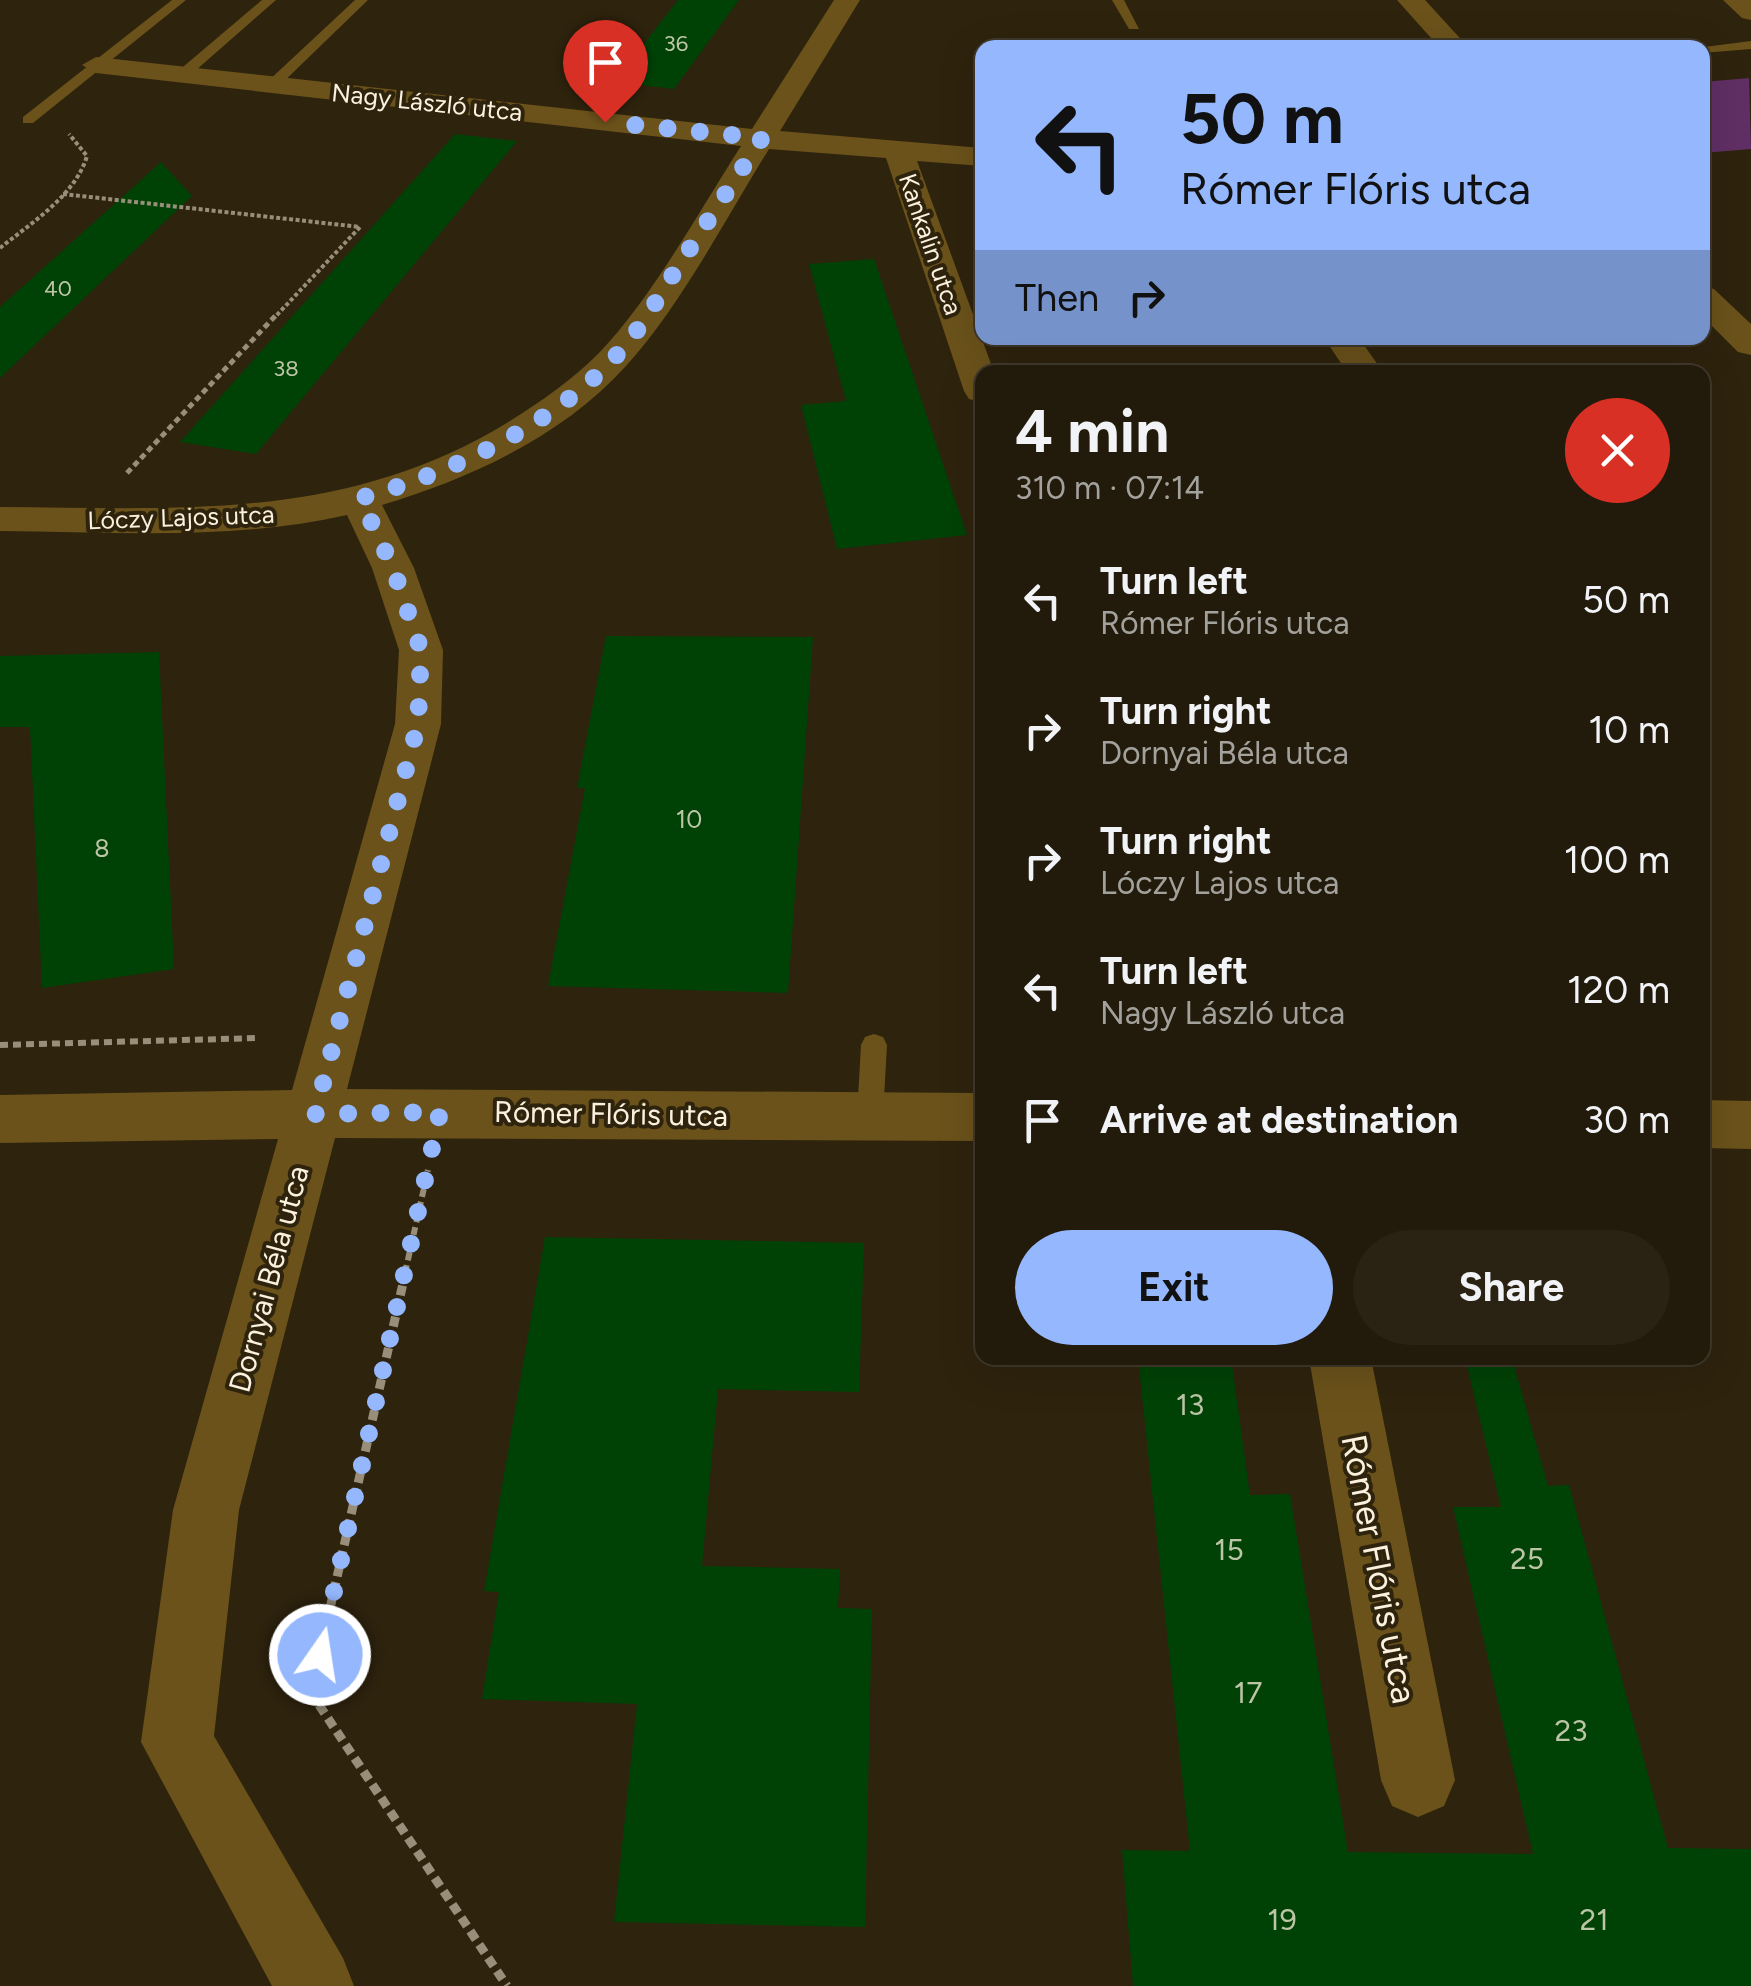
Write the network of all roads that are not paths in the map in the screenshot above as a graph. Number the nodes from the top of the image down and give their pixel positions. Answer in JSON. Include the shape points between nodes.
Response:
{"nodes":[{"id":1,"x":180,"y":0,"type":"edge"},
{"id":2,"x":270,"y":0,"type":"edge"},
{"id":3,"x":362,"y":0,"type":"edge"},
{"id":4,"x":846,"y":0,"type":"edge"},
{"id":5,"x":1118,"y":0,"type":"edge"},
{"id":6,"x":1410,"y":0,"type":"edge"},
{"id":7,"x":1736,"y":0,"type":"edge"},
{"id":8,"x":1751,"y":12,"type":"edge"},
{"id":9,"x":1134,"y":26,"type":"dead end"},
{"id":10,"x":1448,"y":40,"type":"edge"},
{"id":11,"x":1751,"y":45,"type":"edge"},
{"id":12,"x":1710,"y":48,"type":"edge"},
{"id":13,"x":96,"y":65,"type":"junction"},
{"id":14,"x":182,"y":75,"type":"junction"},
{"id":15,"x":271,"y":86,"type":"junction"},
{"id":16,"x":28,"y":120,"type":"road end"},
{"id":17,"x":762,"y":138,"type":"junction"},
{"id":18,"x":899,"y":152,"type":"junction"},
{"id":19,"x":975,"y":156,"type":"edge"},
{"id":20,"x":1710,"y":304,"type":"edge"},
{"id":21,"x":1751,"y":344,"type":"edge"},
{"id":22,"x":975,"y":371,"type":"edge"},
{"id":23,"x":360,"y":498,"type":"junction"},
{"id":24,"x":0,"y":519,"type":"edge"},
{"id":25,"x":874,"y":1046,"type":"dead end"},
{"id":26,"x":315,"y":1114,"type":"junction"},
{"id":27,"x":870,"y":1116,"type":"junction"},
{"id":28,"x":975,"y":1117,"type":"edge"},
{"id":29,"x":0,"y":1119,"type":"edge"},
{"id":30,"x":1710,"y":1124,"type":"edge"},
{"id":31,"x":1751,"y":1124,"type":"edge"},
{"id":32,"x":1341,"y":1365,"type":"edge"},
{"id":33,"x":1418,"y":1780,"type":"dead end"},
{"id":34,"x":315,"y":1986,"type":"edge"}],
"edges":[{"from":1,"to":13,"type":"lane"},
{"from":2,"to":14,"type":"lane"},
{"from":3,"to":15,"type":"lane","name":"Nagy László utca"},
{"from":4,"to":17,"type":"street","name":"Lóczy Lajos utca"},
{"from":5,"to":9,"type":"lane"},
{"from":6,"to":10,"type":"street"},
{"from":7,"to":8,"type":"street"},
{"from":11,"to":12,"type":"lane"},
{"from":13,"to":14,"type":"street","name":"Nagy László utca"},
{"from":13,"to":16,"type":"lane"},
{"from":14,"to":15,"type":"street","name":"Nagy László utca"},
{"from":15,"to":17,"type":"street","name":"Nagy László utca"},
{"from":17,"to":18,"type":"street","name":"Nagy László utca"},
{"from":17,"to":23,"type":"street","name":"Lóczy Lajos utca","via":[[628,342],[599,372],[520,432],[404,486]]},
{"from":18,"to":19,"type":"street","name":"Nagy László utca"},
{"from":18,"to":22,"type":"street","name":"Kankalin utca"},
{"from":20,"to":21,"type":"street"},
{"from":23,"to":24,"type":"street","name":"Lóczy Lajos utca","via":[[274,516]]},
{"from":23,"to":26,"type":"street","name":"Dornyai Béla utca","via":[[421,650],[418,724]]},
{"from":25,"to":27,"type":"lane"},
{"from":26,"to":27,"type":"street","name":"Rómer Flóris utca"},
{"from":26,"to":29,"type":"street","name":"Rómer Flóris utca"},
{"from":26,"to":34,"type":"street","name":"Dornyai Béla utca","via":[[206,1510],[177,1742]]},
{"from":27,"to":28,"type":"street","name":"Rómer Flóris utca"},
{"from":30,"to":31,"type":"street"},
{"from":32,"to":33,"type":"street","name":"Rómer Flóris utca"}]}
